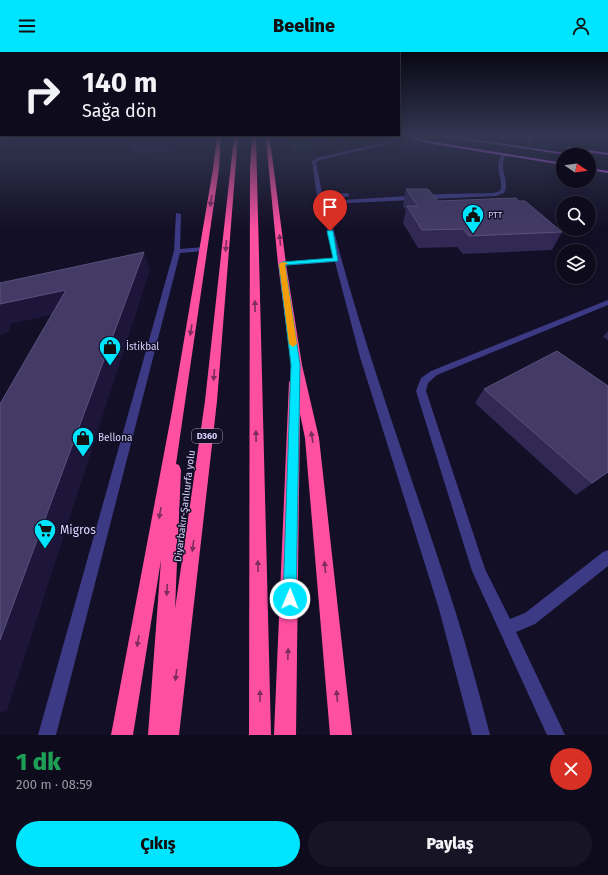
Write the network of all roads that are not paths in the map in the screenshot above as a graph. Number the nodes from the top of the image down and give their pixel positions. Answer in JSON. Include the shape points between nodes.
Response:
{"nodes":[{"id":1,"x":217,"y":167,"type":"edge"},
{"id":2,"x":223,"y":167,"type":"edge"},
{"id":3,"x":254,"y":167,"type":"edge"},
{"id":4,"x":270,"y":167,"type":"edge"},
{"id":5,"x":315,"y":167,"type":"edge"},
{"id":6,"x":500,"y":167,"type":"edge"},
{"id":7,"x":596,"y":170,"type":"edge"},
{"id":8,"x":608,"y":172,"type":"edge"},
{"id":9,"x":322,"y":199,"type":"junction"},
{"id":10,"x":178,"y":214,"type":"dead end"},
{"id":11,"x":204,"y":249,"type":"junction"},
{"id":12,"x":177,"y":251,"type":"junction"},
{"id":13,"x":336,"y":260,"type":"junction"},
{"id":14,"x":282,"y":264,"type":"junction"},
{"id":15,"x":608,"y":302,"type":"edge"},
{"id":16,"x":296,"y":365,"type":"junction"},
{"id":17,"x":178,"y":411,"type":"junction"},
{"id":18,"x":608,"y":557,"type":"edge"},
{"id":19,"x":505,"y":629,"type":"junction"},
{"id":20,"x":46,"y":735,"type":"edge"},
{"id":21,"x":122,"y":735,"type":"edge"},
{"id":22,"x":158,"y":735,"type":"edge"},
{"id":23,"x":168,"y":735,"type":"edge"},
{"id":24,"x":260,"y":735,"type":"edge"},
{"id":25,"x":285,"y":735,"type":"edge"},
{"id":26,"x":341,"y":735,"type":"edge"},
{"id":27,"x":481,"y":735,"type":"edge"},
{"id":28,"x":556,"y":735,"type":"edge"}],
"edges":[{"from":1,"to":11,"type":"highway","one_way":true},
{"from":2,"to":23,"type":"highway","name":"Diyarbakır-Şanlıurfa yolu","number":"D360","one_way":true,"via":[[211,401]]},
{"from":24,"to":3,"type":"highway","one_way":true},
{"from":14,"to":4,"type":"highway","one_way":true},
{"from":5,"to":9,"type":"street"},
{"from":6,"to":9,"type":"street","via":[[504,188],[502,192],[494,195]]},
{"from":7,"to":8,"type":"main road"},
{"from":9,"to":13,"type":"street"},
{"from":10,"to":12,"type":"street"},
{"from":11,"to":12,"type":"street"},
{"from":11,"to":17,"type":"highway","one_way":true},
{"from":12,"to":20,"type":"street"},
{"from":13,"to":14,"type":"street"},
{"from":13,"to":27,"type":"street","via":[[447,610]]},
{"from":14,"to":16,"type":"highway"},
{"from":15,"to":19,"type":"street","via":[[434,373],[424,381],[422,391],[479,571]]},
{"from":25,"to":16,"type":"highway","one_way":true},
{"from":26,"to":16,"type":"highway","one_way":true,"via":[[312,438]]},
{"from":17,"to":21,"type":"highway","one_way":true},
{"from":17,"to":22,"type":"highway","one_way":true},
{"from":18,"to":19,"type":"street","via":[[530,619]]},
{"from":19,"to":28,"type":"street"}]}
